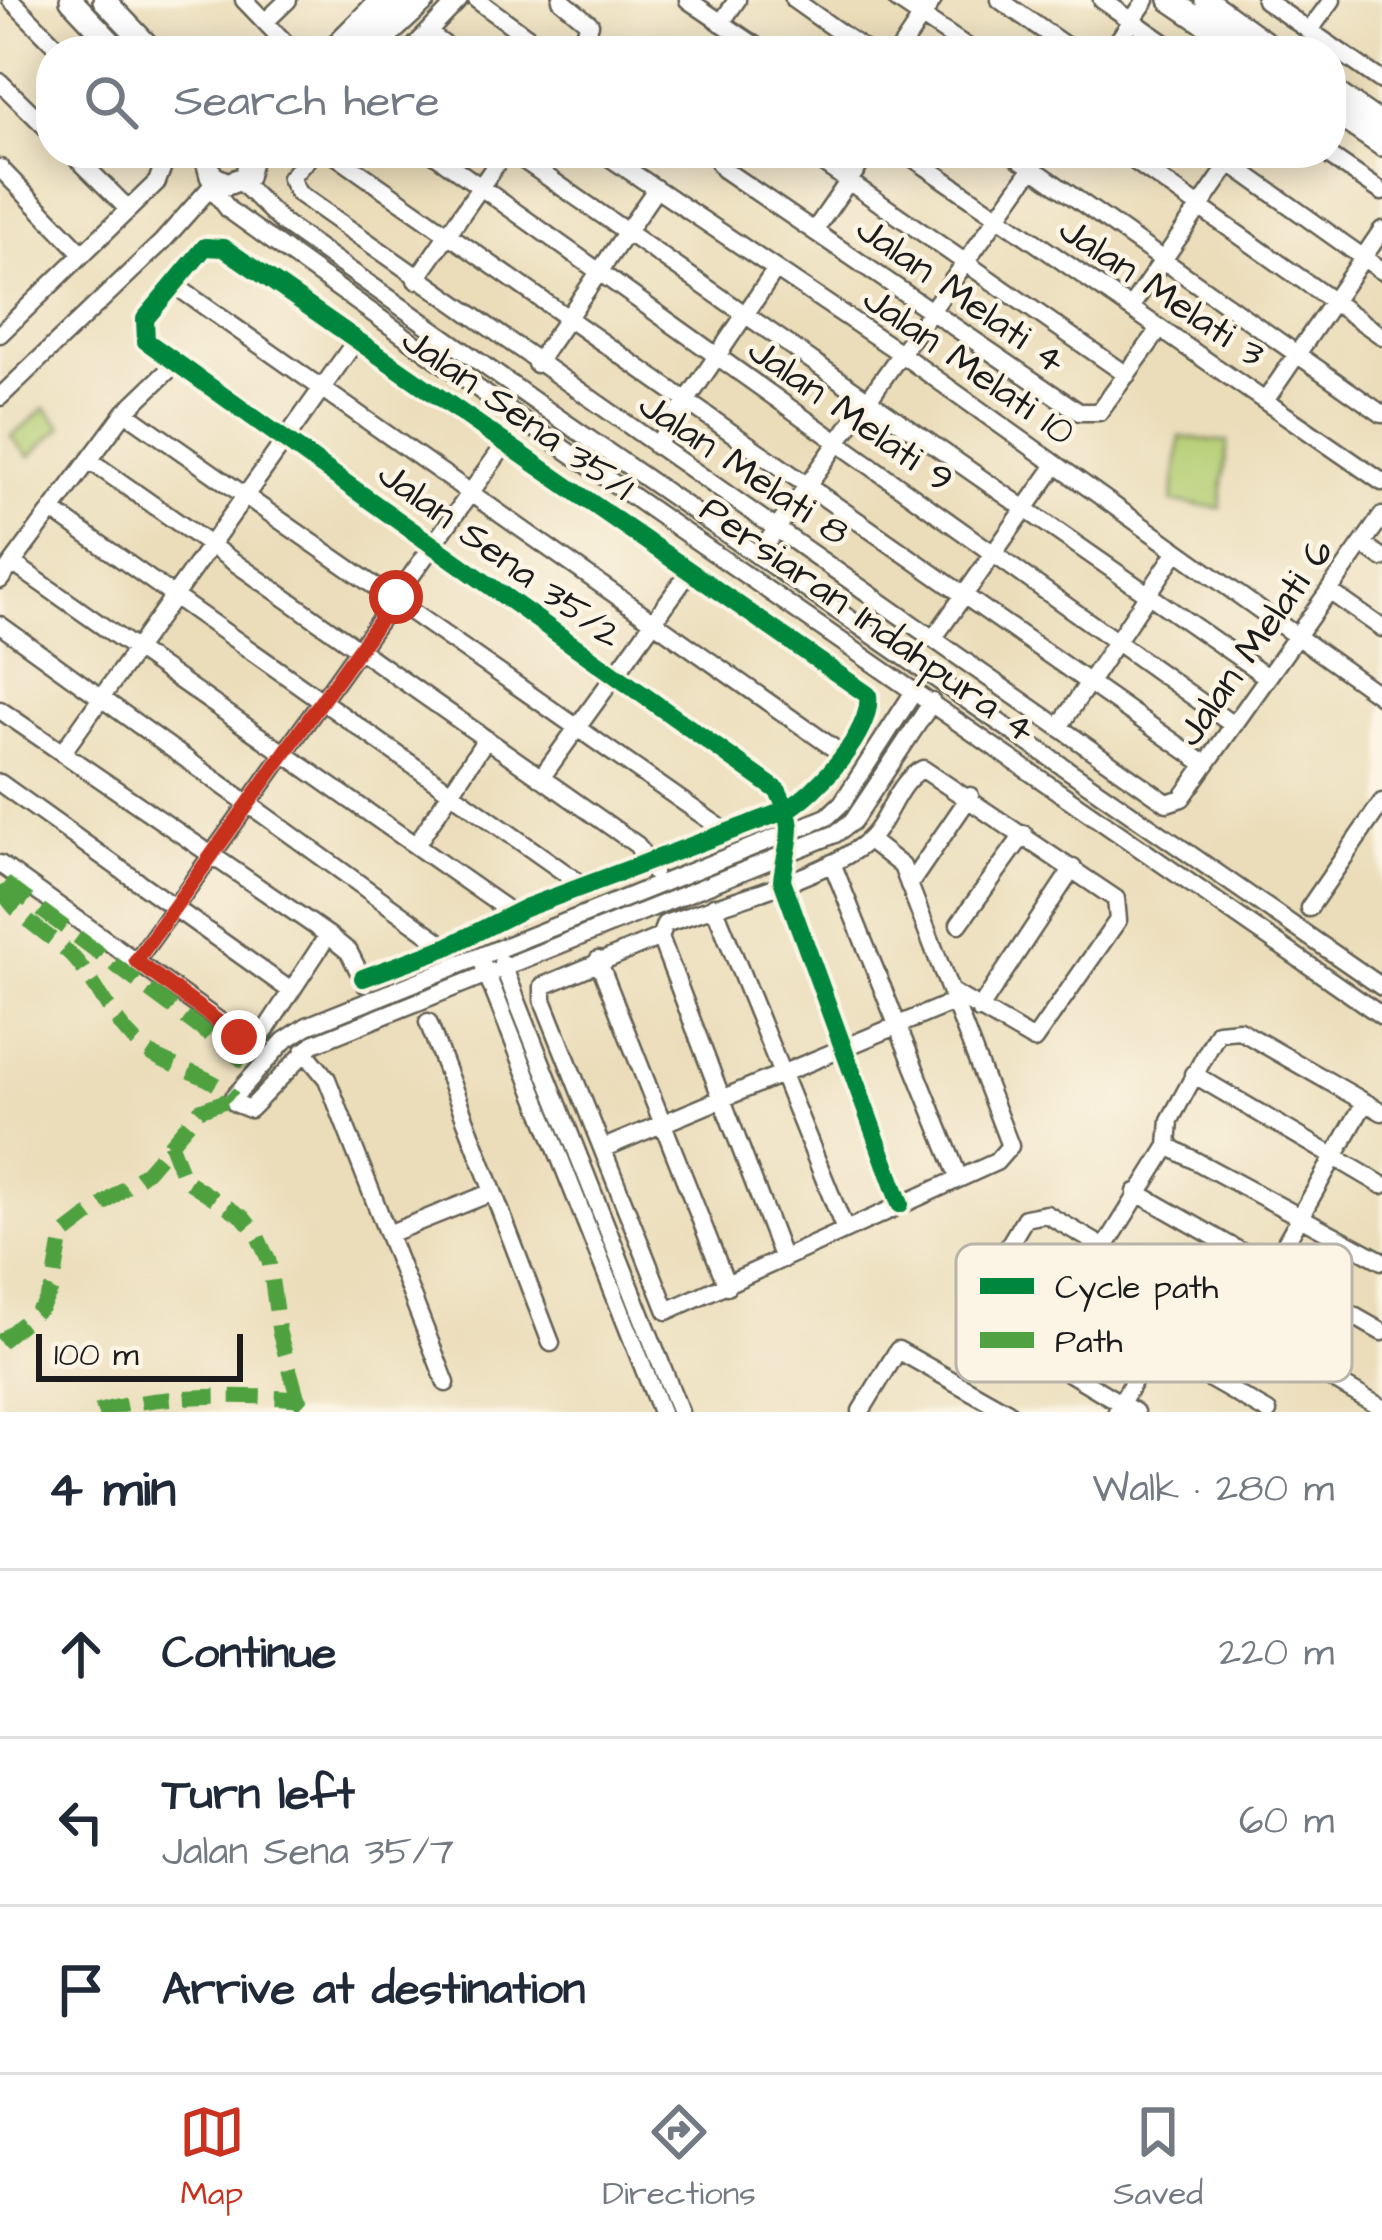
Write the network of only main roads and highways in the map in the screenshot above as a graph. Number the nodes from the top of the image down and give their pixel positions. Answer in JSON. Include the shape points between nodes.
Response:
{"nodes":[{"id":1,"x":71,"y":0,"type":"edge"},
{"id":2,"x":104,"y":0,"type":"edge"},
{"id":3,"x":401,"y":0,"type":"edge"},
{"id":4,"x":424,"y":0,"type":"edge"},
{"id":5,"x":1170,"y":0,"type":"edge"},
{"id":6,"x":1206,"y":0,"type":"edge"},
{"id":7,"x":105,"y":36,"type":"edge"},
{"id":8,"x":139,"y":36,"type":"edge"},
{"id":9,"x":362,"y":36,"type":"edge"},
{"id":10,"x":386,"y":36,"type":"edge"},
{"id":11,"x":1223,"y":36,"type":"edge"},
{"id":12,"x":1256,"y":36,"type":"edge"},
{"id":13,"x":1346,"y":100,"type":"edge"},
{"id":14,"x":1346,"y":120,"type":"edge"},
{"id":15,"x":1382,"y":125,"type":"edge"},
{"id":16,"x":1382,"y":145,"type":"edge"},
{"id":17,"x":212,"y":168,"type":"edge"},
{"id":18,"x":248,"y":168,"type":"edge"}],
"edges":[{"from":1,"to":7,"type":"main road"},
{"from":2,"to":8,"type":"main road"},
{"from":3,"to":9,"type":"main road"},
{"from":4,"to":10,"type":"main road"},
{"from":5,"to":11,"type":"main road"},
{"from":6,"to":12,"type":"main road"},
{"from":13,"to":15,"type":"main road"},
{"from":14,"to":16,"type":"main road"},
{"from":17,"to":18,"type":"main road","via":[[217,180],[240,181]]}]}
